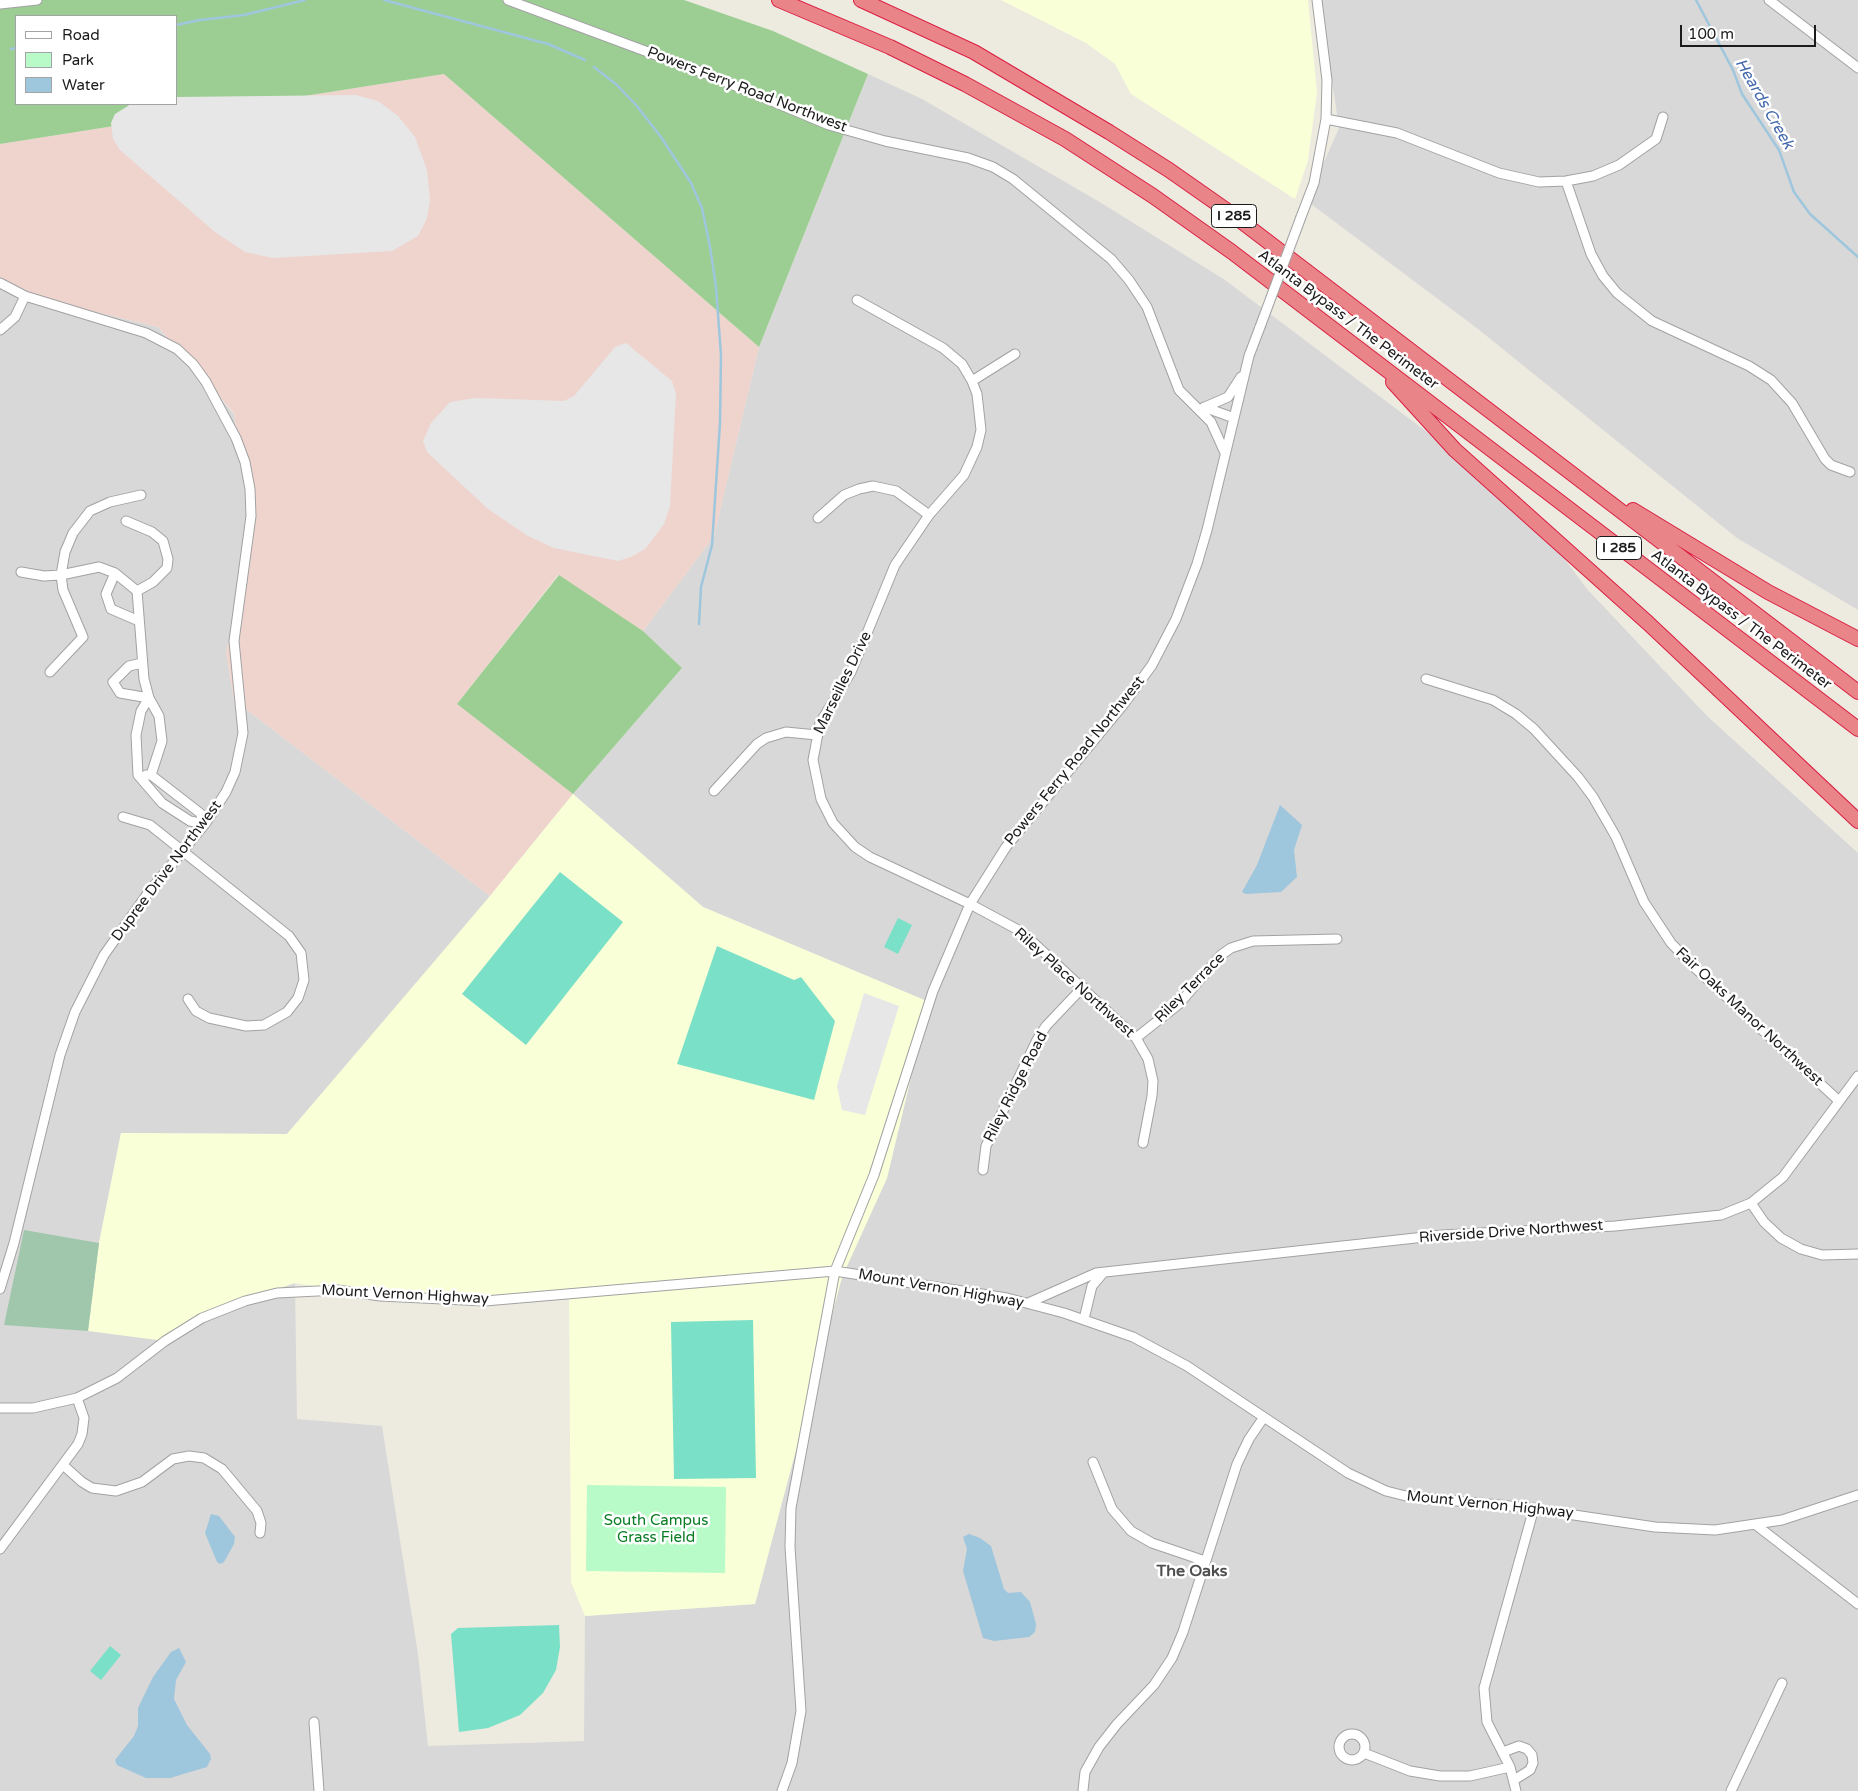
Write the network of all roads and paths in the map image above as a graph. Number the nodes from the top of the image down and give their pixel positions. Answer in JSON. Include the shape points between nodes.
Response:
{"nodes":[{"id":1,"x":37,"y":0,"type":"edge"},
{"id":2,"x":508,"y":0,"type":"edge"},
{"id":3,"x":779,"y":0,"type":"edge"},
{"id":4,"x":861,"y":0,"type":"edge"},
{"id":5,"x":1317,"y":0,"type":"edge"},
{"id":6,"x":1769,"y":0,"type":"edge"},
{"id":7,"x":0,"y":4,"type":"edge"},
{"id":8,"x":1858,"y":68,"type":"edge"},
{"id":9,"x":1663,"y":117,"type":"dead end"},
{"id":10,"x":1326,"y":119,"type":"junction"},
{"id":11,"x":1566,"y":181,"type":"junction"},
{"id":12,"x":0,"y":284,"type":"edge"},
{"id":13,"x":25,"y":296,"type":"junction"},
{"id":14,"x":857,"y":300,"type":"dead end"},
{"id":15,"x":0,"y":330,"type":"edge"},
{"id":16,"x":1015,"y":354,"type":"dead end"},
{"id":17,"x":1248,"y":363,"type":"junction"},
{"id":18,"x":1380,"y":365,"type":"junction"},
{"id":19,"x":972,"y":381,"type":"junction"},
{"id":20,"x":1188,"y":399,"type":"junction"},
{"id":21,"x":1205,"y":407,"type":"junction"},
{"id":22,"x":1234,"y":418,"type":"junction"},
{"id":23,"x":1225,"y":453,"type":"junction"},
{"id":24,"x":1850,"y":472,"type":"dead end"},
{"id":25,"x":1578,"y":478,"type":"junction"},
{"id":26,"x":141,"y":495,"type":"dead end"},
{"id":27,"x":929,"y":515,"type":"junction"},
{"id":28,"x":818,"y":518,"type":"dead end"},
{"id":29,"x":126,"y":521,"type":"dead end"},
{"id":30,"x":21,"y":572,"type":"dead end"},
{"id":31,"x":114,"y":574,"type":"junction"},
{"id":32,"x":61,"y":575,"type":"junction"},
{"id":33,"x":137,"y":591,"type":"junction"},
{"id":34,"x":139,"y":621,"type":"junction"},
{"id":35,"x":1858,"y":639,"type":"edge"},
{"id":36,"x":142,"y":663,"type":"junction"},
{"id":37,"x":50,"y":672,"type":"dead end"},
{"id":38,"x":1426,"y":679,"type":"dead end"},
{"id":39,"x":1858,"y":692,"type":"edge"},
{"id":40,"x":149,"y":698,"type":"junction"},
{"id":41,"x":1858,"y":729,"type":"edge"},
{"id":42,"x":816,"y":735,"type":"junction"},
{"id":43,"x":138,"y":775,"type":"junction"},
{"id":44,"x":152,"y":775,"type":"junction"},
{"id":45,"x":714,"y":791,"type":"dead end"},
{"id":46,"x":123,"y":817,"type":"dead end"},
{"id":47,"x":1858,"y":821,"type":"edge"},
{"id":48,"x":205,"y":824,"type":"junction"},
{"id":49,"x":183,"y":851,"type":"junction"},
{"id":50,"x":970,"y":904,"type":"junction"},
{"id":51,"x":1337,"y":939,"type":"dead end"},
{"id":52,"x":1083,"y":988,"type":"junction"},
{"id":53,"x":188,"y":999,"type":"dead end"},
{"id":54,"x":1136,"y":1038,"type":"junction"},
{"id":55,"x":1858,"y":1076,"type":"edge"},
{"id":56,"x":1839,"y":1102,"type":"junction"},
{"id":57,"x":1143,"y":1143,"type":"dead end"},
{"id":58,"x":983,"y":1170,"type":"dead end"},
{"id":59,"x":1752,"y":1203,"type":"junction"},
{"id":60,"x":1858,"y":1254,"type":"edge"},
{"id":61,"x":835,"y":1271,"type":"junction"},
{"id":62,"x":1103,"y":1273,"type":"junction"},
{"id":63,"x":0,"y":1289,"type":"edge"},
{"id":64,"x":1028,"y":1303,"type":"junction"},
{"id":65,"x":1084,"y":1320,"type":"junction"},
{"id":66,"x":77,"y":1398,"type":"junction"},
{"id":67,"x":0,"y":1408,"type":"edge"},
{"id":68,"x":1264,"y":1417,"type":"junction"},
{"id":69,"x":1093,"y":1462,"type":"dead end"},
{"id":70,"x":63,"y":1466,"type":"junction"},
{"id":71,"x":1858,"y":1495,"type":"edge"},
{"id":72,"x":1534,"y":1508,"type":"junction"},
{"id":73,"x":1756,"y":1525,"type":"junction"},
{"id":74,"x":260,"y":1533,"type":"dead end"},
{"id":75,"x":0,"y":1549,"type":"edge"},
{"id":76,"x":1205,"y":1561,"type":"junction"},
{"id":77,"x":1858,"y":1604,"type":"edge"},
{"id":78,"x":1782,"y":1683,"type":"dead end"},
{"id":79,"x":314,"y":1722,"type":"dead end"},
{"id":80,"x":1502,"y":1752,"type":"junction"},
{"id":81,"x":1364,"y":1754,"type":"dead end"},
{"id":82,"x":1510,"y":1767,"type":"junction"},
{"id":83,"x":1514,"y":1780,"type":"junction"},
{"id":84,"x":319,"y":1791,"type":"edge"},
{"id":85,"x":782,"y":1791,"type":"edge"},
{"id":86,"x":1084,"y":1791,"type":"edge"},
{"id":87,"x":1516,"y":1791,"type":"edge"},
{"id":88,"x":1731,"y":1791,"type":"edge"}],
"edges":[{"from":1,"to":7,"type":"street"},
{"from":2,"to":20,"type":"street","name":"Powers Ferry Road Northwest","via":[[677,62],[829,125],[885,141],[968,158],[993,167],[1013,179],[1111,259],[1129,280],[1147,307],[1173,378]]},
{"from":3,"to":18,"type":"highway","name":"Atlanta Bypass / The Perimeter","number":"I 285","via":[[965,84],[1065,139],[1153,196]]},
{"from":4,"to":25,"type":"highway","name":"Atlanta Bypass / The Perimeter","number":"I 285","via":[[974,52],[1169,170],[1229,212]]},
{"from":5,"to":10,"type":"street","via":[[1327,80]]},
{"from":6,"to":8,"type":"street"},
{"from":9,"to":11,"type":"street","via":[[1656,139],[1619,166],[1593,176]]},
{"from":10,"to":11,"type":"street","via":[[1397,133],[1513,178],[1539,182]]},
{"from":10,"to":17,"type":"street","bridge":true,"via":[[1314,183]]},
{"from":11,"to":24,"type":"street","via":[[1591,254],[1617,293],[1652,321],[1749,366],[1771,380],[1792,403],[1825,459],[1831,465]]},
{"from":12,"to":13,"type":"street","name":"Dupree Drive Northwest"},
{"from":13,"to":15,"type":"street","via":[[14,318]]},
{"from":13,"to":48,"type":"street","name":"Dupree Drive Northwest","via":[[146,332],[177,350],[206,382],[245,462],[251,516],[234,642],[235,672],[243,718],[242,741],[235,772]]},
{"from":14,"to":19,"type":"street","name":"Marseilles Drive","via":[[943,348],[962,364]]},
{"from":16,"to":19,"type":"street"},
{"from":17,"to":21,"type":"street","via":[[1228,397]]},
{"from":17,"to":22,"type":"street"},
{"from":18,"to":41,"type":"highway","name":"Atlanta Bypass / The Perimeter","number":"I 285"},
{"from":18,"to":47,"type":"highway","via":[[1455,450],[1648,623]]},
{"from":19,"to":27,"type":"street","name":"Marseilles Drive","via":[[981,412],[977,447],[964,475]]},
{"from":20,"to":21,"type":"street","name":"Powers Ferry Road Northwest"},
{"from":20,"to":23,"type":"street","via":[[1215,429]]},
{"from":21,"to":22,"type":"street","name":"Powers Ferry Road Northwest"},
{"from":22,"to":23,"type":"street","name":"Powers Ferry Road Northwest"},
{"from":23,"to":50,"type":"street","name":"Powers Ferry Road Northwest","via":[[1197,564],[1176,619],[1156,658],[1094,744],[1006,847]]},
{"from":25,"to":35,"type":"highway","via":[[1768,592]]},
{"from":25,"to":39,"type":"highway","name":"Atlanta Bypass / The Perimeter","number":"I 285"},
{"from":26,"to":32,"type":"street","via":[[110,502],[90,511],[73,533]]},
{"from":27,"to":28,"type":"street","via":[[896,491],[873,486],[844,495]]},
{"from":27,"to":42,"type":"street","name":"Marseilles Drive","via":[[895,566],[851,672],[825,713]]},
{"from":29,"to":33,"type":"street","via":[[152,532],[163,542],[168,559],[167,568],[153,582]]},
{"from":30,"to":32,"type":"street"},
{"from":31,"to":32,"type":"street","via":[[100,567]]},
{"from":31,"to":33,"type":"street"},
{"from":31,"to":34,"type":"street","via":[[106,594],[111,609]]},
{"from":32,"to":37,"type":"street","via":[[63,590],[83,637]]},
{"from":33,"to":34,"type":"street"},
{"from":34,"to":36,"type":"street"},
{"from":36,"to":40,"type":"street"},
{"from":36,"to":40,"type":"street","via":[[128,666],[113,682],[120,693]]},
{"from":38,"to":56,"type":"street","name":"Fair Oaks Manor Northwest","via":[[1493,700],[1534,729],[1593,797],[1616,837],[1644,902],[1671,943]]},
{"from":40,"to":43,"type":"street","via":[[141,711],[136,735]]},
{"from":40,"to":44,"type":"street","via":[[159,716],[162,741]]},
{"from":42,"to":45,"type":"street","via":[[786,732],[766,738]]},
{"from":42,"to":50,"type":"street","name":"Marseilles Drive","via":[[813,760],[816,786],[826,811],[841,834],[870,857]]},
{"from":43,"to":44,"type":"street"},
{"from":43,"to":48,"type":"street","via":[[162,802],[190,821]]},
{"from":44,"to":48,"type":"street","via":[[200,813]]},
{"from":46,"to":49,"type":"street","via":[[150,825]]},
{"from":48,"to":49,"type":"street","name":"Dupree Drive Northwest"},
{"from":49,"to":53,"type":"street","via":[[289,936],[300,952],[304,971],[302,989],[294,1006],[280,1018],[264,1025],[246,1026],[209,1018],[196,1011]]},
{"from":49,"to":63,"type":"street","name":"Dupree Drive Northwest","via":[[104,955],[74,1012]]},
{"from":50,"to":52,"type":"street","name":"Riley Place Northwest","via":[[1022,932]]},
{"from":50,"to":61,"type":"street","name":"Powers Ferry Road Northwest","via":[[933,991],[874,1175]]},
{"from":51,"to":54,"type":"street","name":"Riley Terrace","via":[[1253,942],[1231,948],[1221,955],[1179,1004]]},
{"from":52,"to":54,"type":"street","name":"Riley Place Northwest"},
{"from":52,"to":58,"type":"street","name":"Riley Ridge Road","via":[[1036,1040],[986,1146]]},
{"from":54,"to":57,"type":"street","name":"Riley Place Northwest","via":[[1148,1059],[1153,1081]]},
{"from":55,"to":56,"type":"street","name":"Riverside Drive Northwest"},
{"from":56,"to":59,"type":"street","name":"Riverside Drive Northwest","via":[[1783,1177]]},
{"from":59,"to":60,"type":"street","via":[[1764,1222],[1781,1238],[1801,1249],[1822,1255]]},
{"from":59,"to":62,"type":"street","name":"Riverside Drive Northwest","via":[[1721,1215],[1684,1219],[1443,1235]]},
{"from":61,"to":64,"type":"street","name":"Mount Vernon Highway"},
{"from":61,"to":66,"type":"street","name":"Mount Vernon Highway","via":[[485,1301],[380,1296],[338,1290],[277,1293],[245,1301],[202,1318],[165,1341],[117,1378]]},
{"from":61,"to":85,"type":"street","name":"Powers Ferry Road Northwest","via":[[791,1508],[790,1547],[801,1711],[798,1739]]},
{"from":62,"to":64,"type":"street","name":"Riverside Drive Northwest","via":[[1082,1278]]},
{"from":62,"to":65,"type":"street","via":[[1092,1286]]},
{"from":64,"to":65,"type":"street","name":"Mount Vernon Highway"},
{"from":65,"to":68,"type":"street","name":"Mount Vernon Highway","via":[[1133,1337],[1167,1354]]},
{"from":66,"to":67,"type":"street","name":"Mount Vernon Highway","via":[[34,1408]]},
{"from":66,"to":70,"type":"street","via":[[84,1418],[82,1434]]},
{"from":68,"to":72,"type":"street","name":"Mount Vernon Highway","via":[[1348,1473],[1386,1491],[1426,1500]]},
{"from":68,"to":76,"type":"street","via":[[1237,1464]]},
{"from":69,"to":76,"type":"street","via":[[1112,1509],[1132,1531],[1152,1543]]},
{"from":70,"to":74,"type":"street","via":[[92,1488],[116,1491],[142,1482],[173,1459],[204,1458],[222,1469],[257,1512]]},
{"from":70,"to":75,"type":"street"},
{"from":71,"to":73,"type":"street","name":"Mount Vernon Highway","via":[[1782,1520]]},
{"from":72,"to":73,"type":"street","name":"Mount Vernon Highway","via":[[1674,1529],[1715,1530]]},
{"from":72,"to":80,"type":"street","via":[[1484,1688],[1487,1722]]},
{"from":73,"to":77,"type":"street"},
{"from":76,"to":86,"type":"street","via":[[1172,1658],[1154,1685],[1100,1747],[1085,1772]]},
{"from":78,"to":88,"type":"street"},
{"from":79,"to":84,"type":"street"},
{"from":80,"to":82,"type":"street"},
{"from":80,"to":83,"type":"street","via":[[1519,1746],[1532,1755],[1530,1770]]},
{"from":81,"to":82,"type":"street","via":[[1410,1771],[1440,1776],[1470,1776]]},
{"from":82,"to":83,"type":"street"},
{"from":83,"to":87,"type":"street"}]}
